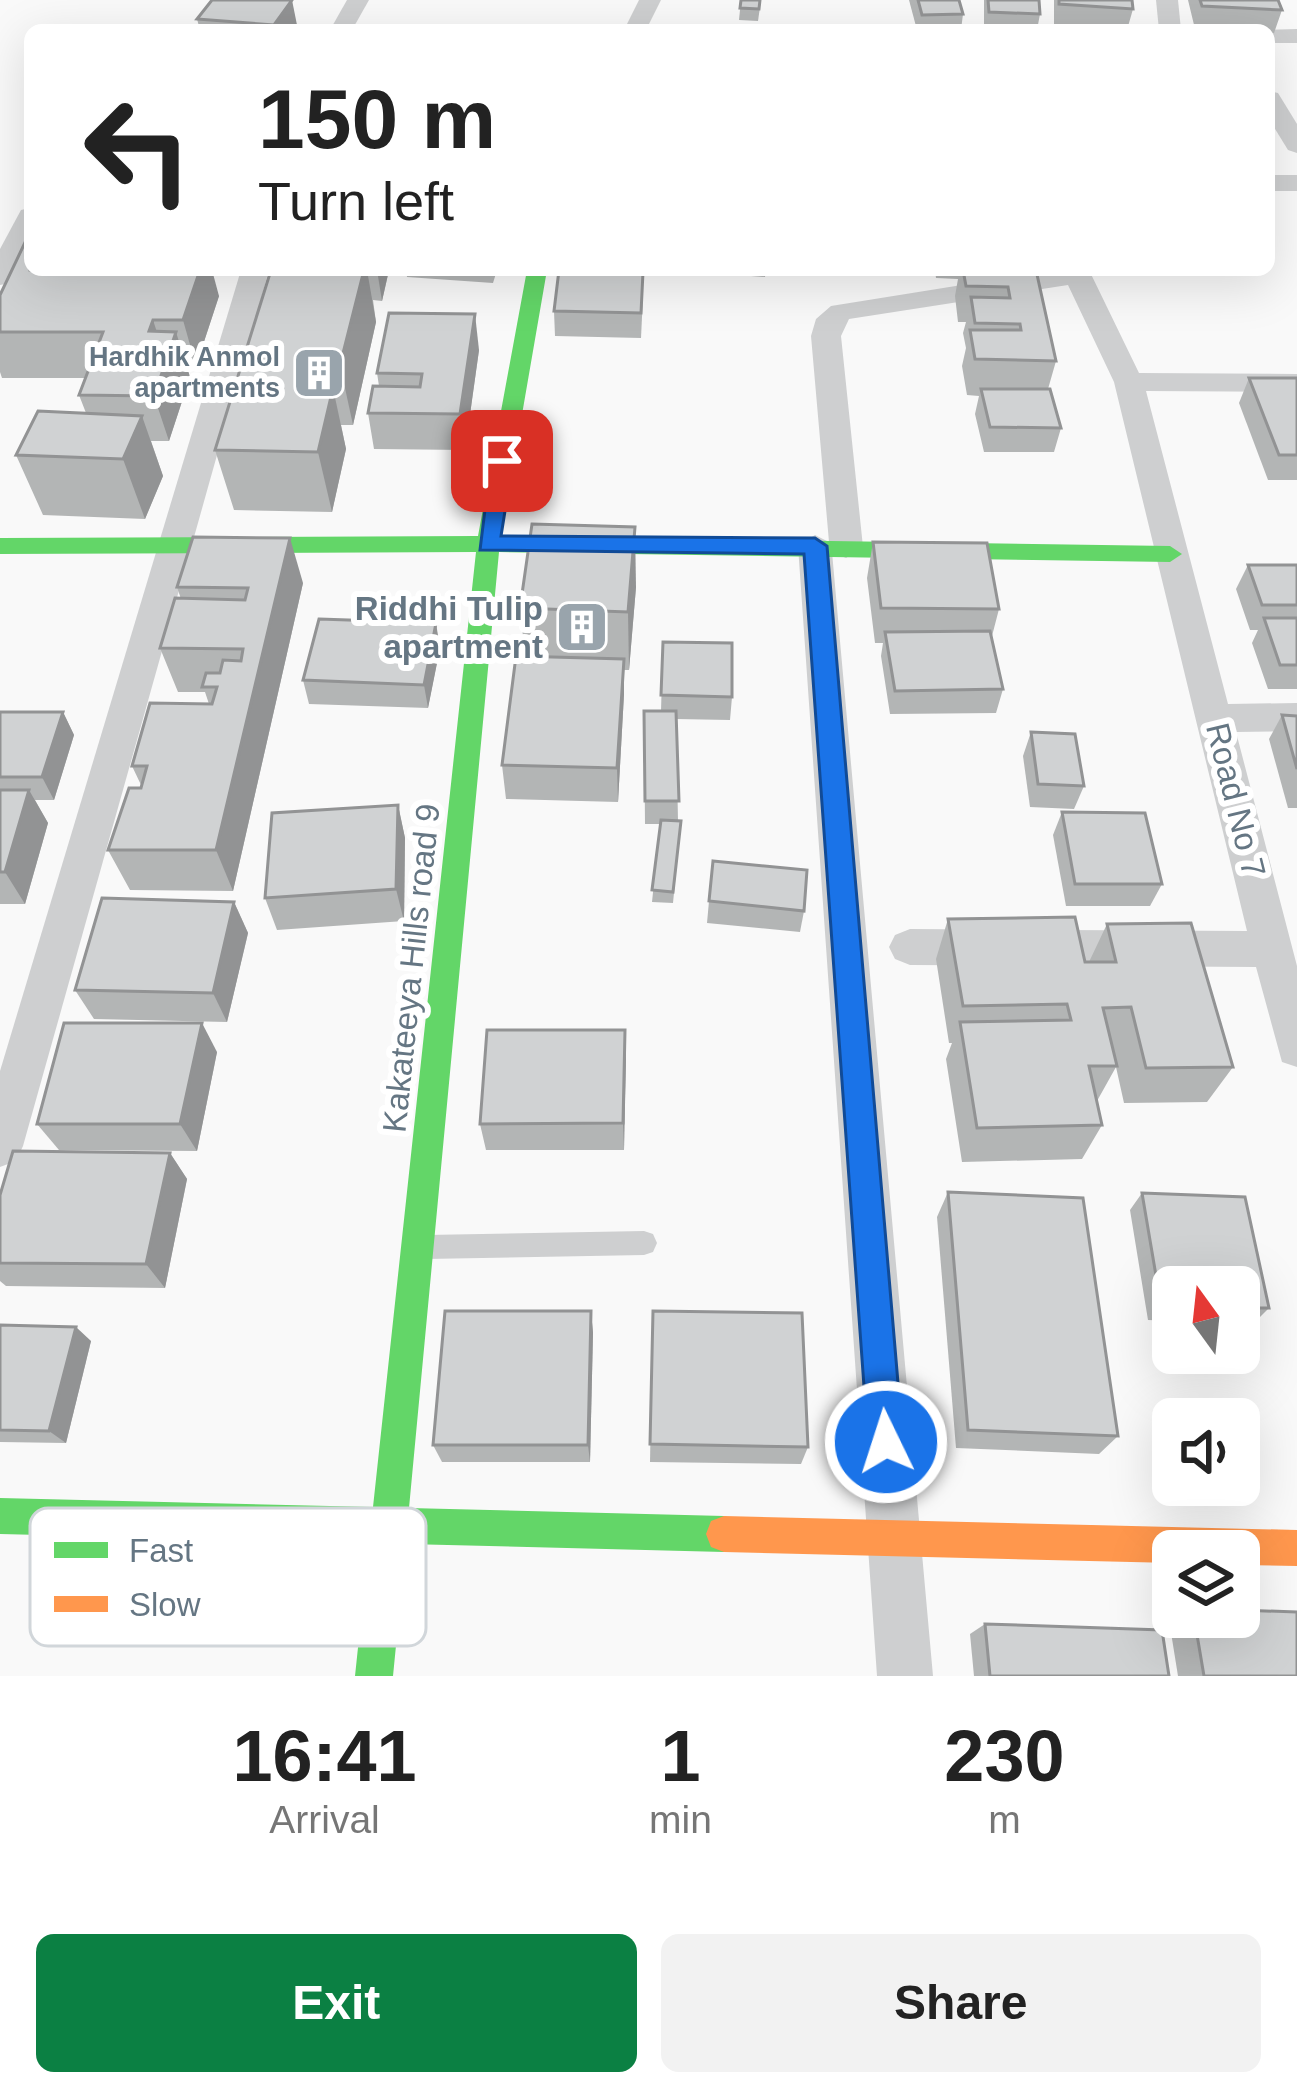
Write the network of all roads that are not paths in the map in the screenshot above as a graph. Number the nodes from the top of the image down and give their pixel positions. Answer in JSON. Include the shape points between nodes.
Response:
{"nodes":[{"id":1,"x":1275,"y":108,"type":"edge"},
{"id":2,"x":1297,"y":145,"type":"edge"},
{"id":3,"x":24,"y":228,"type":"edge"},
{"id":4,"x":253,"y":276,"type":"edge"},
{"id":5,"x":536,"y":276,"type":"edge"},
{"id":6,"x":1058,"y":276,"type":"edge"},
{"id":7,"x":1077,"y":276,"type":"edge"},
{"id":8,"x":0,"y":277,"type":"edge"},
{"id":9,"x":1129,"y":382,"type":"junction"},
{"id":10,"x":1297,"y":382,"type":"edge"},
{"id":11,"x":488,"y":544,"type":"junction"},
{"id":12,"x":0,"y":546,"type":"edge"},
{"id":13,"x":176,"y":547,"type":"junction"},
{"id":14,"x":831,"y":547,"type":"junction"},
{"id":15,"x":1170,"y":554,"type":"junction"},
{"id":16,"x":1297,"y":716,"type":"edge"},
{"id":17,"x":1215,"y":718,"type":"junction"},
{"id":18,"x":910,"y":947,"type":"dead end"},
{"id":19,"x":1272,"y":950,"type":"junction"},
{"id":20,"x":1297,"y":1048,"type":"edge"},
{"id":21,"x":0,"y":1146,"type":"edge"},
{"id":22,"x":644,"y":1243,"type":"dead end"},
{"id":23,"x":419,"y":1247,"type":"junction"},
{"id":24,"x":394,"y":1508,"type":"edge"},
{"id":25,"x":0,"y":1516,"type":"edge"},
{"id":26,"x":30,"y":1517,"type":"edge"},
{"id":27,"x":426,"y":1525,"type":"edge"},
{"id":28,"x":893,"y":1536,"type":"junction"},
{"id":29,"x":1297,"y":1548,"type":"edge"},
{"id":30,"x":378,"y":1646,"type":"edge"},
{"id":31,"x":374,"y":1676,"type":"edge"},
{"id":32,"x":905,"y":1676,"type":"edge"}],
"edges":[{"from":1,"to":2,"type":"street"},
{"from":3,"to":8,"type":"street"},
{"from":4,"to":13,"type":"street"},
{"from":5,"to":11,"type":"street","name":"Kakateeya Hills road 9"},
{"from":6,"to":14,"type":"street","via":[[830,320]]},
{"from":7,"to":9,"type":"street","name":"Road No 7"},
{"from":9,"to":10,"type":"street"},
{"from":9,"to":15,"type":"street","name":"Road No 7"},
{"from":11,"to":13,"type":"street"},
{"from":11,"to":14,"type":"street"},
{"from":11,"to":23,"type":"street","name":"Kakateeya Hills road 9"},
{"from":12,"to":13,"type":"street"},
{"from":13,"to":21,"type":"street"},
{"from":14,"to":15,"type":"street"},
{"from":14,"to":28,"type":"street"},
{"from":15,"to":17,"type":"street","name":"Road No 7"},
{"from":16,"to":17,"type":"street"},
{"from":17,"to":19,"type":"street","name":"Road No 7"},
{"from":18,"to":19,"type":"street"},
{"from":19,"to":20,"type":"street","name":"Road No 7"},
{"from":22,"to":23,"type":"lane"},
{"from":23,"to":24,"type":"street","name":"Kakateeya Hills road 9"},
{"from":25,"to":26,"type":"street"},
{"from":27,"to":28,"type":"street"},
{"from":28,"to":29,"type":"street"},
{"from":28,"to":32,"type":"street"},
{"from":30,"to":31,"type":"street","name":"Kakateeya Hills road 9"}]}
